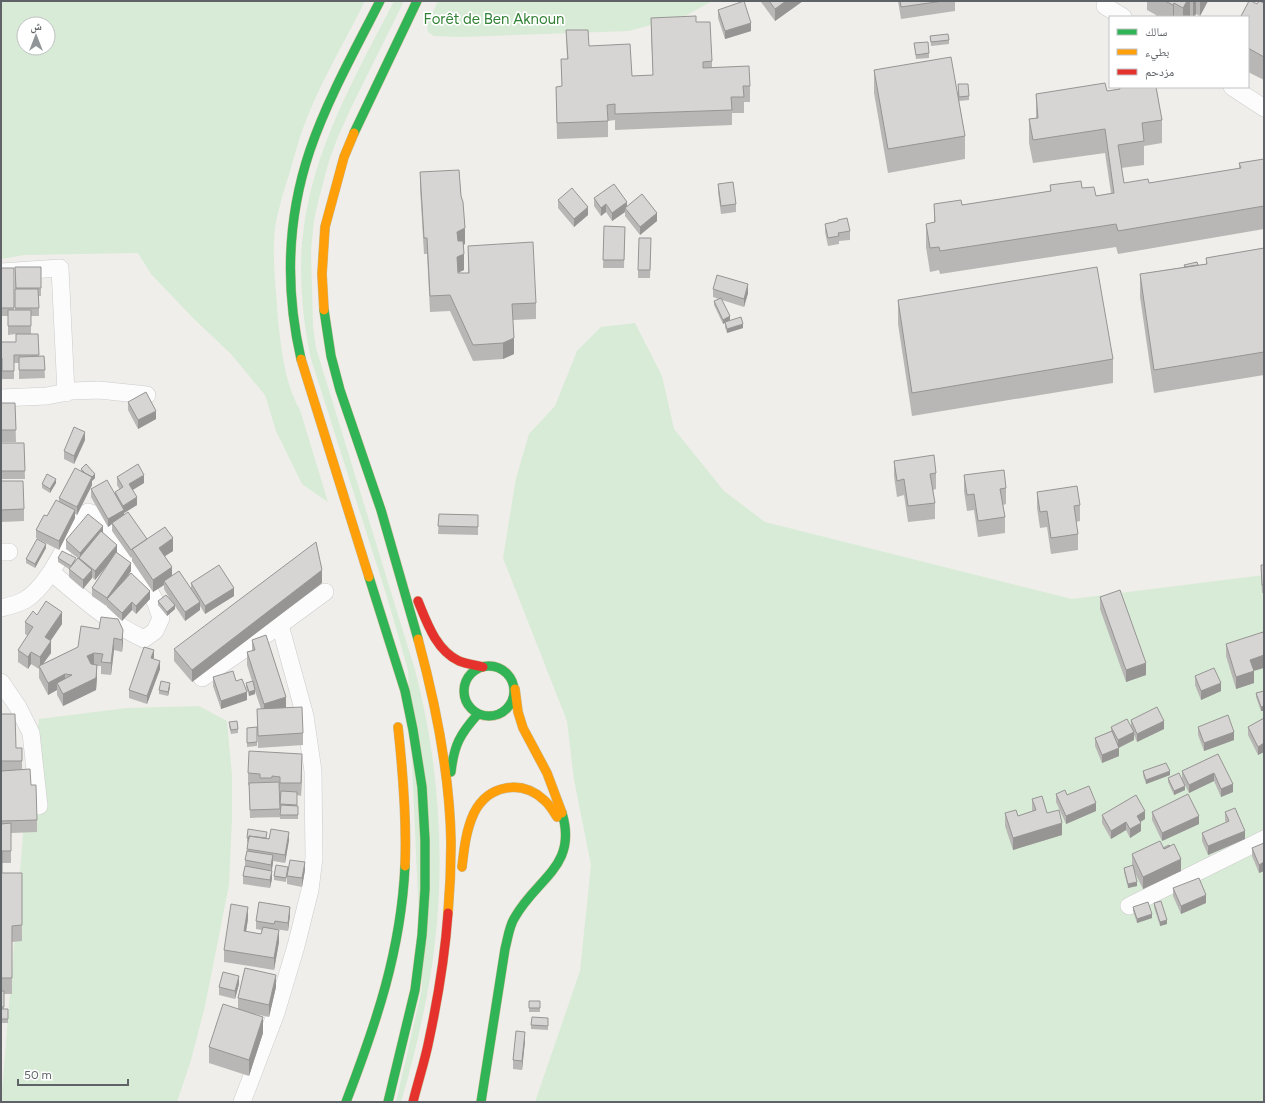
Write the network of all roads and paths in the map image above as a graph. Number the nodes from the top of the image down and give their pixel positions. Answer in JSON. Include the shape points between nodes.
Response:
{"nodes":[{"id":1,"x":380,"y":1,"type":"edge"},
{"id":2,"x":417,"y":1,"type":"edge"},
{"id":3,"x":1107,"y":1,"type":"edge"},
{"id":4,"x":1121,"y":16,"type":"edge"},
{"id":5,"x":1234,"y":88,"type":"edge"},
{"id":6,"x":1264,"y":108,"type":"edge"},
{"id":7,"x":1,"y":272,"type":"edge"},
{"id":8,"x":66,"y":393,"type":"junction"},
{"id":9,"x":147,"y":395,"type":"edge"},
{"id":10,"x":1,"y":398,"type":"edge"},
{"id":11,"x":381,"y":510,"type":"junction"},
{"id":12,"x":51,"y":572,"type":"junction"},
{"id":13,"x":372,"y":588,"type":"junction"},
{"id":14,"x":325,"y":592,"type":"dead end"},
{"id":15,"x":1,"y":608,"type":"edge"},
{"id":16,"x":280,"y":625,"type":"junction"},
{"id":17,"x":385,"y":658,"type":"dead end"},
{"id":18,"x":483,"y":666,"type":"junction"},
{"id":19,"x":202,"y":678,"type":"dead end"},
{"id":20,"x":1,"y":682,"type":"edge"},
{"id":21,"x":515,"y":689,"type":"junction"},
{"id":22,"x":478,"y":714,"type":"junction"},
{"id":23,"x":489,"y":717,"type":"junction"},
{"id":24,"x":397,"y":719,"type":"dead end"},
{"id":25,"x":500,"y":723,"type":"dead end"},
{"id":26,"x":523,"y":747,"type":"dead end"},
{"id":27,"x":551,"y":786,"type":"junction"},
{"id":28,"x":448,"y":793,"type":"junction"},
{"id":29,"x":39,"y":806,"type":"dead end"},
{"id":30,"x":1264,"y":839,"type":"edge"},
{"id":31,"x":563,"y":851,"type":"junction"},
{"id":32,"x":461,"y":876,"type":"dead end"},
{"id":33,"x":458,"y":904,"type":"dead end"},
{"id":34,"x":1129,"y":906,"type":"dead end"},
{"id":35,"x":443,"y":962,"type":"junction"},
{"id":36,"x":429,"y":1041,"type":"junction"},
{"id":37,"x":424,"y":1096,"type":"dead end"},
{"id":38,"x":384,"y":1100,"type":"edge"},
{"id":39,"x":242,"y":1102,"type":"edge"},
{"id":40,"x":346,"y":1102,"type":"edge"},
{"id":41,"x":413,"y":1102,"type":"edge"},
{"id":42,"x":481,"y":1102,"type":"edge"}],
"edges":[{"from":1,"to":13,"type":"highway","via":[[332,98],[311,148],[295,206],[290,257],[291,297],[297,348]]},
{"from":2,"to":11,"type":"highway","via":[[344,158],[325,227],[323,248],[324,313],[331,356]]},
{"from":3,"to":4,"type":"street","via":[[1105,6]]},
{"from":5,"to":6,"type":"street"},
{"from":7,"to":8,"type":"street","via":[[60,268]]},
{"from":8,"to":9,"type":"street","via":[[99,390]]},
{"from":8,"to":10,"type":"street"},
{"from":11,"to":18,"type":"highway","via":[[426,620],[438,641],[458,660]]},
{"from":11,"to":28,"type":"highway","via":[[428,675]]},
{"from":12,"to":12,"type":"street","via":[[114,622],[144,639],[155,631],[162,618],[143,579],[111,533],[94,514],[88,512],[83,515]]},
{"from":12,"to":15,"type":"street","via":[[39,589],[24,600]]},
{"from":13,"to":17,"type":"highway"},
{"from":13,"to":38,"type":"highway","via":[[405,691],[413,730],[422,787],[426,875],[415,990],[404,1037]]},
{"from":14,"to":16,"type":"street"},
{"from":16,"to":19,"type":"street"},
{"from":16,"to":39,"type":"street","via":[[305,716],[313,771],[314,858],[310,890],[290,944],[276,1013]]},
{"from":18,"to":21,"type":"highway","via":[[500,668],[507,673]]},
{"from":18,"to":22,"type":"highway","via":[[470,675],[464,688],[467,703]]},
{"from":20,"to":29,"type":"street","via":[[18,707],[31,734]]},
{"from":21,"to":23,"type":"highway","via":[[511,705],[505,712]]},
{"from":21,"to":27,"type":"highway","via":[[525,733]]},
{"from":22,"to":23,"type":"highway"},
{"from":22,"to":28,"type":"highway","via":[[458,739]]},
{"from":23,"to":25,"type":"highway"},
{"from":24,"to":40,"type":"highway","via":[[406,809],[402,904],[385,992]]},
{"from":26,"to":27,"type":"highway","via":[[541,777]]},
{"from":27,"to":31,"type":"highway","via":[[565,821],[566,839]]},
{"from":28,"to":35,"type":"highway","via":[[450,888]]},
{"from":30,"to":34,"type":"street"},
{"from":31,"to":32,"type":"highway","via":[[561,831],[553,808],[534,791],[507,787],[492,793],[480,804],[472,818],[466,835]]},
{"from":31,"to":42,"type":"highway","via":[[557,866],[517,913],[510,928]]},
{"from":33,"to":35,"type":"highway"},
{"from":35,"to":36,"type":"highway"},
{"from":36,"to":37,"type":"highway"},
{"from":36,"to":41,"type":"highway"}]}
